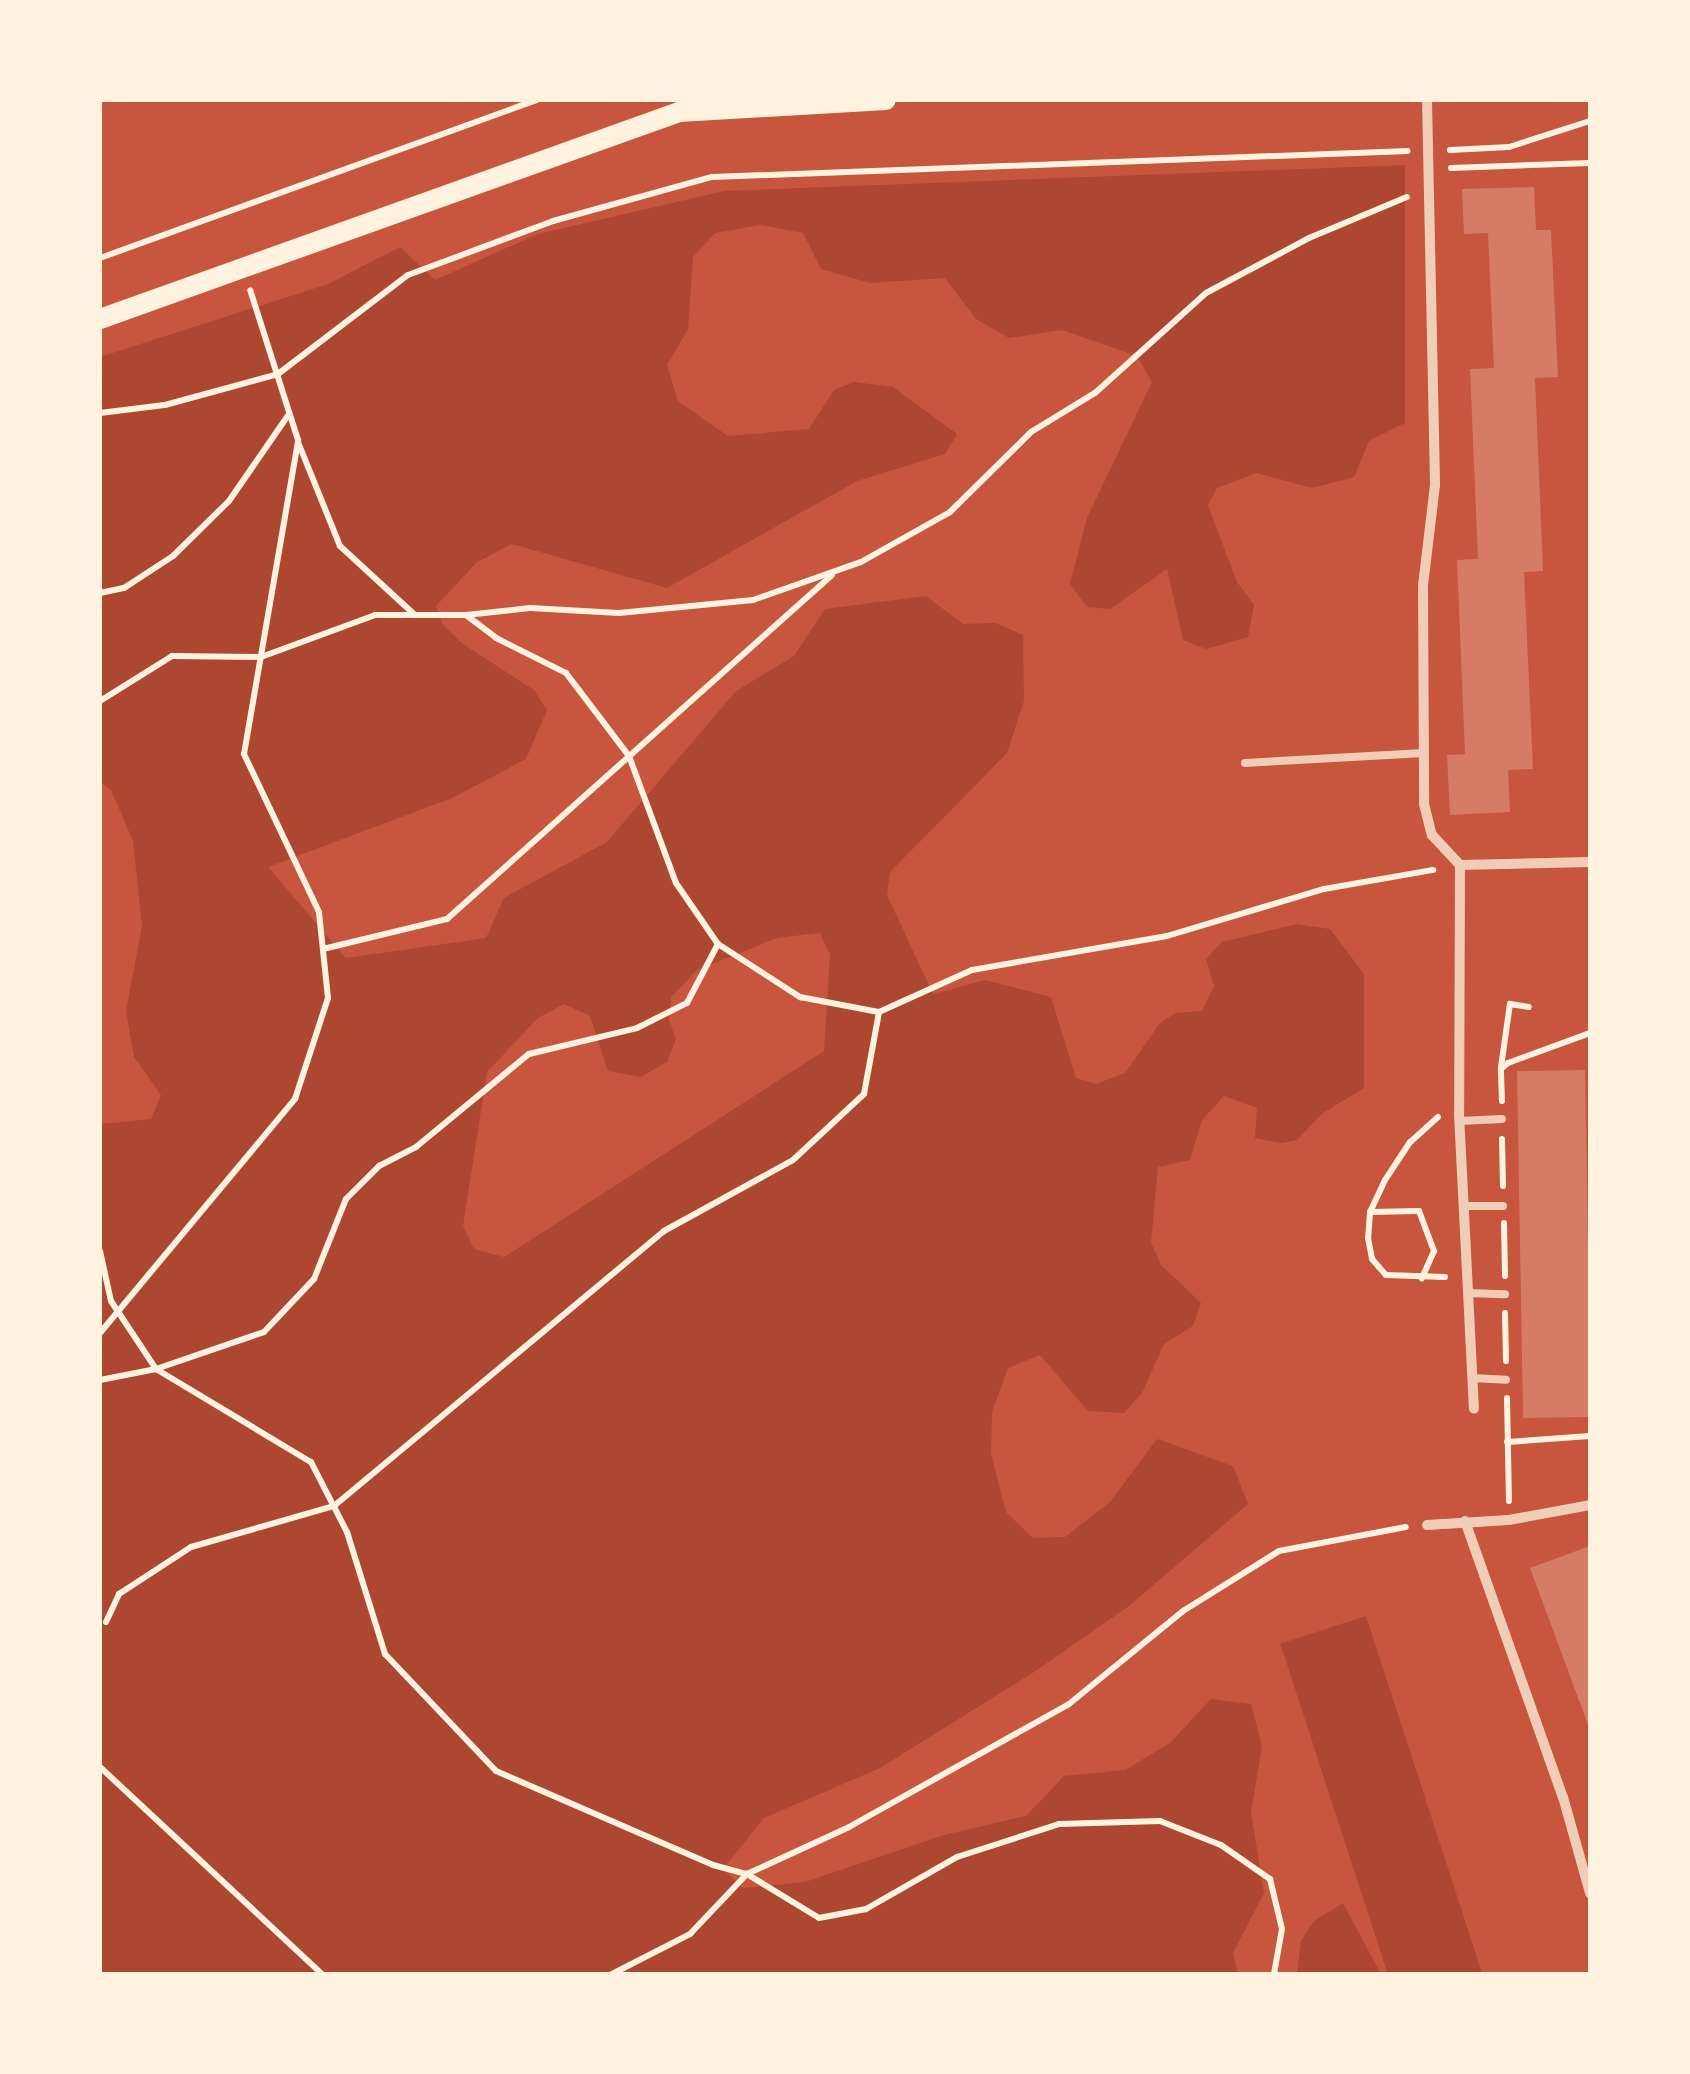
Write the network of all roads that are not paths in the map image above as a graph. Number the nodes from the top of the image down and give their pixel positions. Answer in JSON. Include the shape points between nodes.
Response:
{"nodes":[{"id":1,"x":886,"y":100,"type":"edge"},
{"id":2,"x":1427,"y":100,"type":"edge"},
{"id":3,"x":100,"y":319,"type":"edge"},
{"id":4,"x":1424,"y":753,"type":"junction"},
{"id":5,"x":1245,"y":763,"type":"dead end"},
{"id":6,"x":1590,"y":862,"type":"edge"},
{"id":7,"x":1460,"y":865,"type":"junction"},
{"id":8,"x":1459,"y":1118,"type":"junction"},
{"id":9,"x":1502,"y":1119,"type":"road end"},
{"id":10,"x":1464,"y":1206,"type":"junction"},
{"id":11,"x":1503,"y":1206,"type":"road end"},
{"id":12,"x":1468,"y":1293,"type":"junction"},
{"id":13,"x":1505,"y":1294,"type":"road end"},
{"id":14,"x":1472,"y":1378,"type":"junction"},
{"id":15,"x":1506,"y":1380,"type":"road end"},
{"id":16,"x":1474,"y":1409,"type":"dead end"},
{"id":17,"x":1590,"y":1504,"type":"edge"},
{"id":18,"x":1465,"y":1521,"type":"junction"},
{"id":19,"x":1427,"y":1525,"type":"road end"},
{"id":20,"x":1590,"y":1893,"type":"edge"}],
"edges":[{"from":1,"to":3,"type":"main road","via":[[679,112]]},
{"from":2,"to":4,"type":"street","via":[[1435,485],[1423,585]]},
{"from":4,"to":5,"type":"lane"},
{"from":4,"to":7,"type":"street","via":[[1432,835]]},
{"from":6,"to":7,"type":"street"},
{"from":7,"to":8,"type":"street"},
{"from":8,"to":9,"type":"lane"},
{"from":8,"to":10,"type":"street"},
{"from":10,"to":11,"type":"lane"},
{"from":10,"to":12,"type":"street"},
{"from":12,"to":13,"type":"lane"},
{"from":12,"to":14,"type":"street"},
{"from":14,"to":15,"type":"lane"},
{"from":14,"to":16,"type":"street"},
{"from":17,"to":18,"type":"street"},
{"from":18,"to":19,"type":"street"},
{"from":18,"to":20,"type":"street","via":[[1564,1797]]}]}
